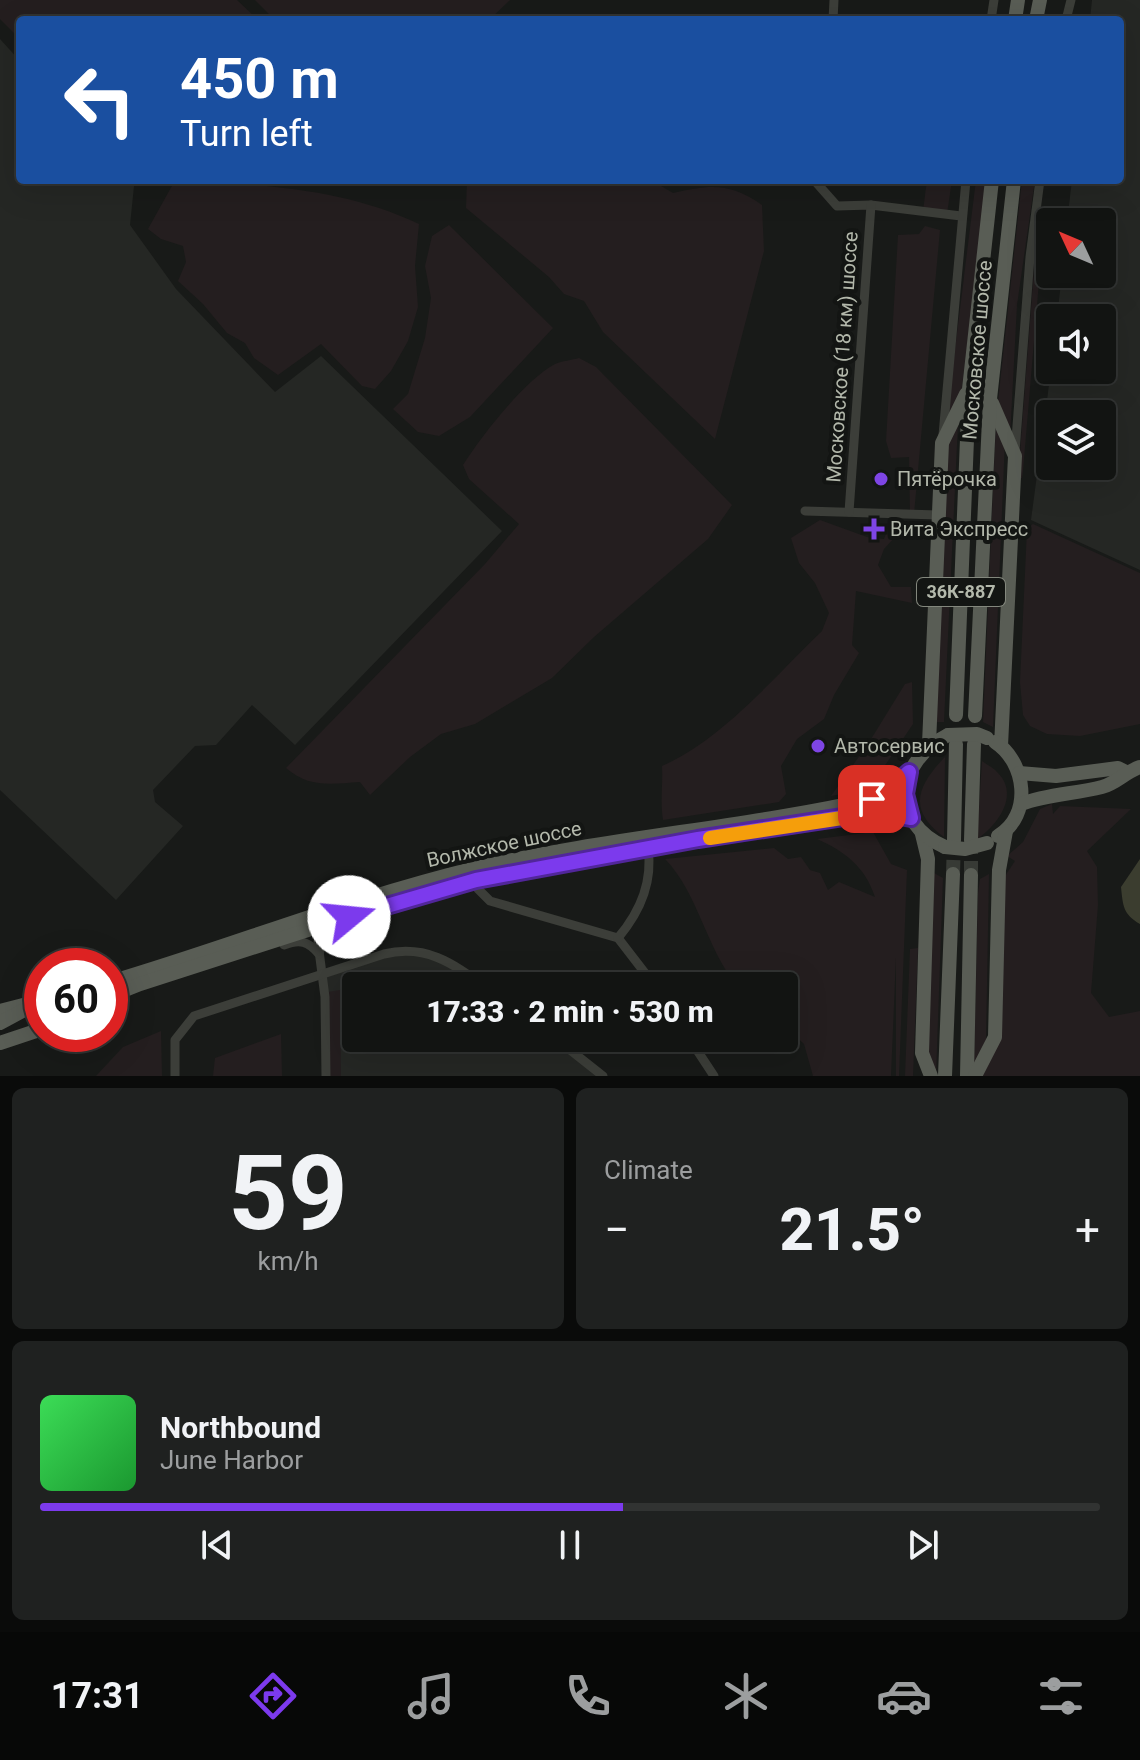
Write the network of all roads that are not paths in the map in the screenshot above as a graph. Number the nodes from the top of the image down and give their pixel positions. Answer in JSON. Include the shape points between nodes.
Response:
{"nodes":[{"id":1,"x":818,"y":184,"type":"edge"},
{"id":2,"x":965,"y":184,"type":"edge"},
{"id":3,"x":992,"y":184,"type":"edge"},
{"id":4,"x":1014,"y":184,"type":"edge"},
{"id":5,"x":1039,"y":184,"type":"edge"},
{"id":6,"x":871,"y":205,"type":"junction"},
{"id":7,"x":961,"y":216,"type":"junction"},
{"id":8,"x":969,"y":389,"type":"junction"},
{"id":9,"x":990,"y":399,"type":"junction"},
{"id":10,"x":942,"y":443,"type":"junction"},
{"id":11,"x":1015,"y":456,"type":"junction"},
{"id":12,"x":805,"y":511,"type":"dead end"},
{"id":13,"x":849,"y":512,"type":"junction"},
{"id":14,"x":938,"y":515,"type":"junction"},
{"id":15,"x":956,"y":715,"type":"dead end"},
{"id":16,"x":975,"y":716,"type":"dead end"},
{"id":17,"x":952,"y":739,"type":"junction"},
{"id":18,"x":987,"y":743,"type":"junction"},
{"id":19,"x":929,"y":744,"type":"junction"},
{"id":20,"x":1133,"y":770,"type":"edge"},
{"id":21,"x":909,"y":772,"type":"junction"},
{"id":22,"x":1019,"y":773,"type":"junction"},
{"id":23,"x":1021,"y":804,"type":"junction"},
{"id":24,"x":911,"y":818,"type":"junction"},
{"id":25,"x":1006,"y":831,"type":"junction"},
{"id":26,"x":922,"y":834,"type":"junction"},
{"id":27,"x":971,"y":840,"type":"tunnel mouth"},
{"id":28,"x":950,"y":844,"type":"junction"},
{"id":29,"x":648,"y":849,"type":"junction"},
{"id":30,"x":953,"y":874,"type":"tunnel mouth"},
{"id":31,"x":971,"y":875,"type":"tunnel mouth"},
{"id":32,"x":476,"y":880,"type":"junction"},
{"id":33,"x":363,"y":900,"type":"junction"},
{"id":34,"x":349,"y":917,"type":"junction"},
{"id":35,"x":317,"y":927,"type":"junction"},
{"id":36,"x":296,"y":928,"type":"junction"},
{"id":37,"x":618,"y":938,"type":"junction"},
{"id":38,"x":247,"y":950,"type":"junction"},
{"id":39,"x":319,"y":954,"type":"junction"},
{"id":40,"x":465,"y":972,"type":"edge"},
{"id":41,"x":644,"y":972,"type":"edge"},
{"id":42,"x":322,"y":973,"type":"junction"},
{"id":43,"x":128,"y":977,"type":"edge"},
{"id":44,"x":128,"y":990,"type":"edge"},
{"id":45,"x":24,"y":1005,"type":"edge"},
{"id":46,"x":0,"y":1011,"type":"edge"},
{"id":47,"x":24,"y":1012,"type":"edge"},
{"id":48,"x":0,"y":1023,"type":"edge"},
{"id":49,"x":24,"y":1035,"type":"edge"},
{"id":50,"x":0,"y":1043,"type":"edge"},
{"id":51,"x":573,"y":1052,"type":"edge"},
{"id":52,"x":698,"y":1052,"type":"edge"},
{"id":53,"x":922,"y":1053,"type":"junction"},
{"id":54,"x":175,"y":1076,"type":"edge"},
{"id":55,"x":326,"y":1076,"type":"edge"},
{"id":56,"x":603,"y":1076,"type":"edge"},
{"id":57,"x":714,"y":1076,"type":"edge"},
{"id":58,"x":921,"y":1076,"type":"edge"},
{"id":59,"x":931,"y":1076,"type":"edge"},
{"id":60,"x":945,"y":1076,"type":"edge"},
{"id":61,"x":967,"y":1076,"type":"edge"},
{"id":62,"x":975,"y":1076,"type":"edge"}],
"edges":[{"from":1,"to":6,"type":"street","name":"Московское (18 км) шоссе","via":[[837,206]]},
{"from":2,"to":7,"type":"street"},
{"from":3,"to":8,"type":"main road","name":"Московское шоссе","number":"36К-887"},
{"from":4,"to":9,"type":"main road","name":"Московское шоссе","number":"36К-887"},
{"from":5,"to":11,"type":"street"},
{"from":6,"to":7,"type":"street","name":"Московское (18 км) шоссе"},
{"from":6,"to":13,"type":"street","name":"Московское (18 км) шоссе"},
{"from":7,"to":10,"type":"street"},
{"from":8,"to":10,"type":"main road"},
{"from":8,"to":15,"type":"main road","name":"Московское шоссе","number":"36К-887"},
{"from":9,"to":11,"type":"main road"},
{"from":9,"to":16,"type":"main road","name":"Московское шоссе","number":"36К-887"},
{"from":10,"to":14,"type":"main road"},
{"from":11,"to":18,"type":"main road"},
{"from":12,"to":13,"type":"street"},
{"from":13,"to":14,"type":"street"},
{"from":14,"to":19,"type":"main road"},
{"from":17,"to":18,"type":"main road","bridge":true,"via":[[977,734]]},
{"from":17,"to":19,"type":"main road"},
{"from":17,"to":28,"type":"main road"},
{"from":18,"to":22,"type":"main road"},
{"from":18,"to":27,"type":"main road"},
{"from":19,"to":21,"type":"main road","name":"Волжское шоссе"},
{"from":20,"to":22,"type":"main road"},
{"from":20,"to":23,"type":"main road","via":[[1101,787]]},
{"from":21,"to":24,"type":"main road","via":[[905,794]]},
{"from":21,"to":33,"type":"main road","name":"Волжское шоссе","via":[[872,799],[518,859]]},
{"from":22,"to":23,"type":"main road"},
{"from":23,"to":25,"type":"main road"},
{"from":24,"to":26,"type":"main road"},
{"from":24,"to":29,"type":"main road","name":"Волжское шоссе","via":[[876,812]]},
{"from":25,"to":28,"type":"main road","bridge":true,"via":[[965,849]]},
{"from":25,"to":62,"type":"main road","via":[[999,870],[995,1037]]},
{"from":26,"to":28,"type":"main road"},
{"from":26,"to":53,"type":"main road","via":[[928,859]]},
{"from":29,"to":32,"type":"main road","name":"Волжское шоссе"},
{"from":29,"to":37,"type":"street","via":[[648,886]]},
{"from":30,"to":60,"type":"main road"},
{"from":31,"to":61,"type":"main road"},
{"from":32,"to":34,"type":"main road","name":"Волжское шоссе"},
{"from":32,"to":37,"type":"street","via":[[490,901]]},
{"from":33,"to":35,"type":"street","via":[[322,919]]},
{"from":33,"to":36,"type":"main road","name":"Волжское шоссе"},
{"from":34,"to":35,"type":"main road","name":"Волжское шоссе"},
{"from":34,"to":39,"type":"street","via":[[328,931]]},
{"from":35,"to":36,"type":"main road","name":"Волжское шоссе"},
{"from":35,"to":39,"type":"street"},
{"from":36,"to":38,"type":"main road","name":"Волжское шоссе"},
{"from":36,"to":43,"type":"main road","name":"Волжское шоссе"},
{"from":37,"to":41,"type":"street"},
{"from":38,"to":39,"type":"street","via":[[262,952],[300,941]]},
{"from":38,"to":44,"type":"main road","name":"Волжское шоссе"},
{"from":39,"to":42,"type":"street"},
{"from":40,"to":42,"type":"street","via":[[448,960],[400,950]]},
{"from":42,"to":54,"type":"street","via":[[194,1016],[175,1040]]},
{"from":42,"to":55,"type":"street"},
{"from":45,"to":46,"type":"main road"},
{"from":47,"to":48,"type":"main road"},
{"from":49,"to":50,"type":"main road"},
{"from":51,"to":56,"type":"street"},
{"from":52,"to":57,"type":"street"},
{"from":53,"to":58,"type":"street"},
{"from":53,"to":59,"type":"main road"}]}
